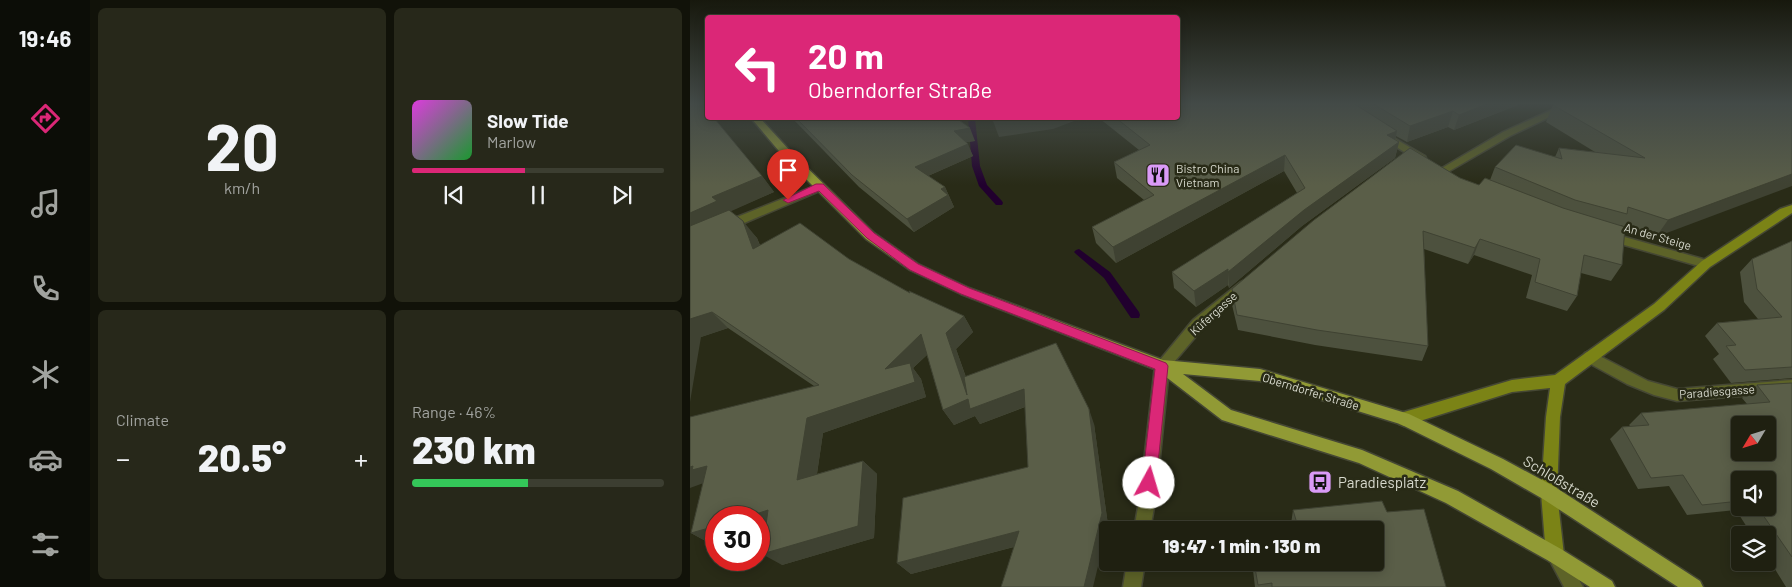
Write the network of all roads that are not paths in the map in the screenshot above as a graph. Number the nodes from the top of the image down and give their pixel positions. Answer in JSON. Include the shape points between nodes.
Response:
{"nodes":[{"id":1,"x":767,"y":130,"type":"edge"},
{"id":2,"x":1375,"y":130,"type":"edge"},
{"id":3,"x":1514,"y":130,"type":"edge"},
{"id":4,"x":1434,"y":166,"type":"junction"},
{"id":5,"x":1459,"y":178,"type":"edge"},
{"id":6,"x":820,"y":187,"type":"junction"},
{"id":7,"x":1792,"y":209,"type":"edge"},
{"id":8,"x":716,"y":230,"type":"edge"},
{"id":9,"x":1597,"y":233,"type":"edge"},
{"id":10,"x":1706,"y":264,"type":"junction"},
{"id":11,"x":1255,"y":276,"type":"edge"},
{"id":12,"x":1590,"y":357,"type":"junction"},
{"id":13,"x":1162,"y":366,"type":"junction"},
{"id":14,"x":1558,"y":381,"type":"junction"},
{"id":15,"x":1792,"y":386,"type":"edge"},
{"id":16,"x":1404,"y":420,"type":"junction"},
{"id":17,"x":1549,"y":493,"type":"junction"},
{"id":18,"x":1144,"y":521,"type":"edge"},
{"id":19,"x":1555,"y":554,"type":"junction"},
{"id":20,"x":1135,"y":571,"type":"edge"},
{"id":21,"x":1132,"y":587,"type":"edge"},
{"id":22,"x":1574,"y":587,"type":"edge"},
{"id":23,"x":1606,"y":587,"type":"edge"},
{"id":24,"x":1694,"y":587,"type":"edge"}],
"edges":[{"from":1,"to":6,"type":"main road","name":"Oberndorfer Straße"},
{"from":2,"to":4,"type":"street","via":[[1408,156]]},
{"from":3,"to":4,"type":"street"},
{"from":4,"to":5,"type":"street"},
{"from":6,"to":8,"type":"street"},
{"from":6,"to":13,"type":"main road","name":"Oberndorfer Straße","via":[[870,236],[914,267],[965,291]]},
{"from":7,"to":10,"type":"main road"},
{"from":9,"to":10,"type":"street","name":"An der Steige"},
{"from":10,"to":12,"type":"main road","via":[[1659,307]]},
{"from":11,"to":13,"type":"street","name":"Küfergasse","via":[[1198,324]]},
{"from":12,"to":14,"type":"main road"},
{"from":12,"to":15,"type":"street","name":"Paradiesgasse","via":[[1658,392],[1677,395]]},
{"from":13,"to":16,"type":"main road","name":"Oberndorfer Straße","via":[[1260,375]]},
{"from":13,"to":18,"type":"street"},
{"from":13,"to":19,"type":"main road","via":[[1227,415],[1362,457],[1452,497]]},
{"from":14,"to":16,"type":"main road","via":[[1512,386]]},
{"from":14,"to":17,"type":"main road"},
{"from":16,"to":17,"type":"main road","name":"Schloßstraße","via":[[1497,464]]},
{"from":17,"to":19,"type":"main road"},
{"from":17,"to":24,"type":"main road","name":"Schloßstraße"},
{"from":19,"to":22,"type":"street"},
{"from":19,"to":23,"type":"main road"},
{"from":20,"to":21,"type":"street"}]}
